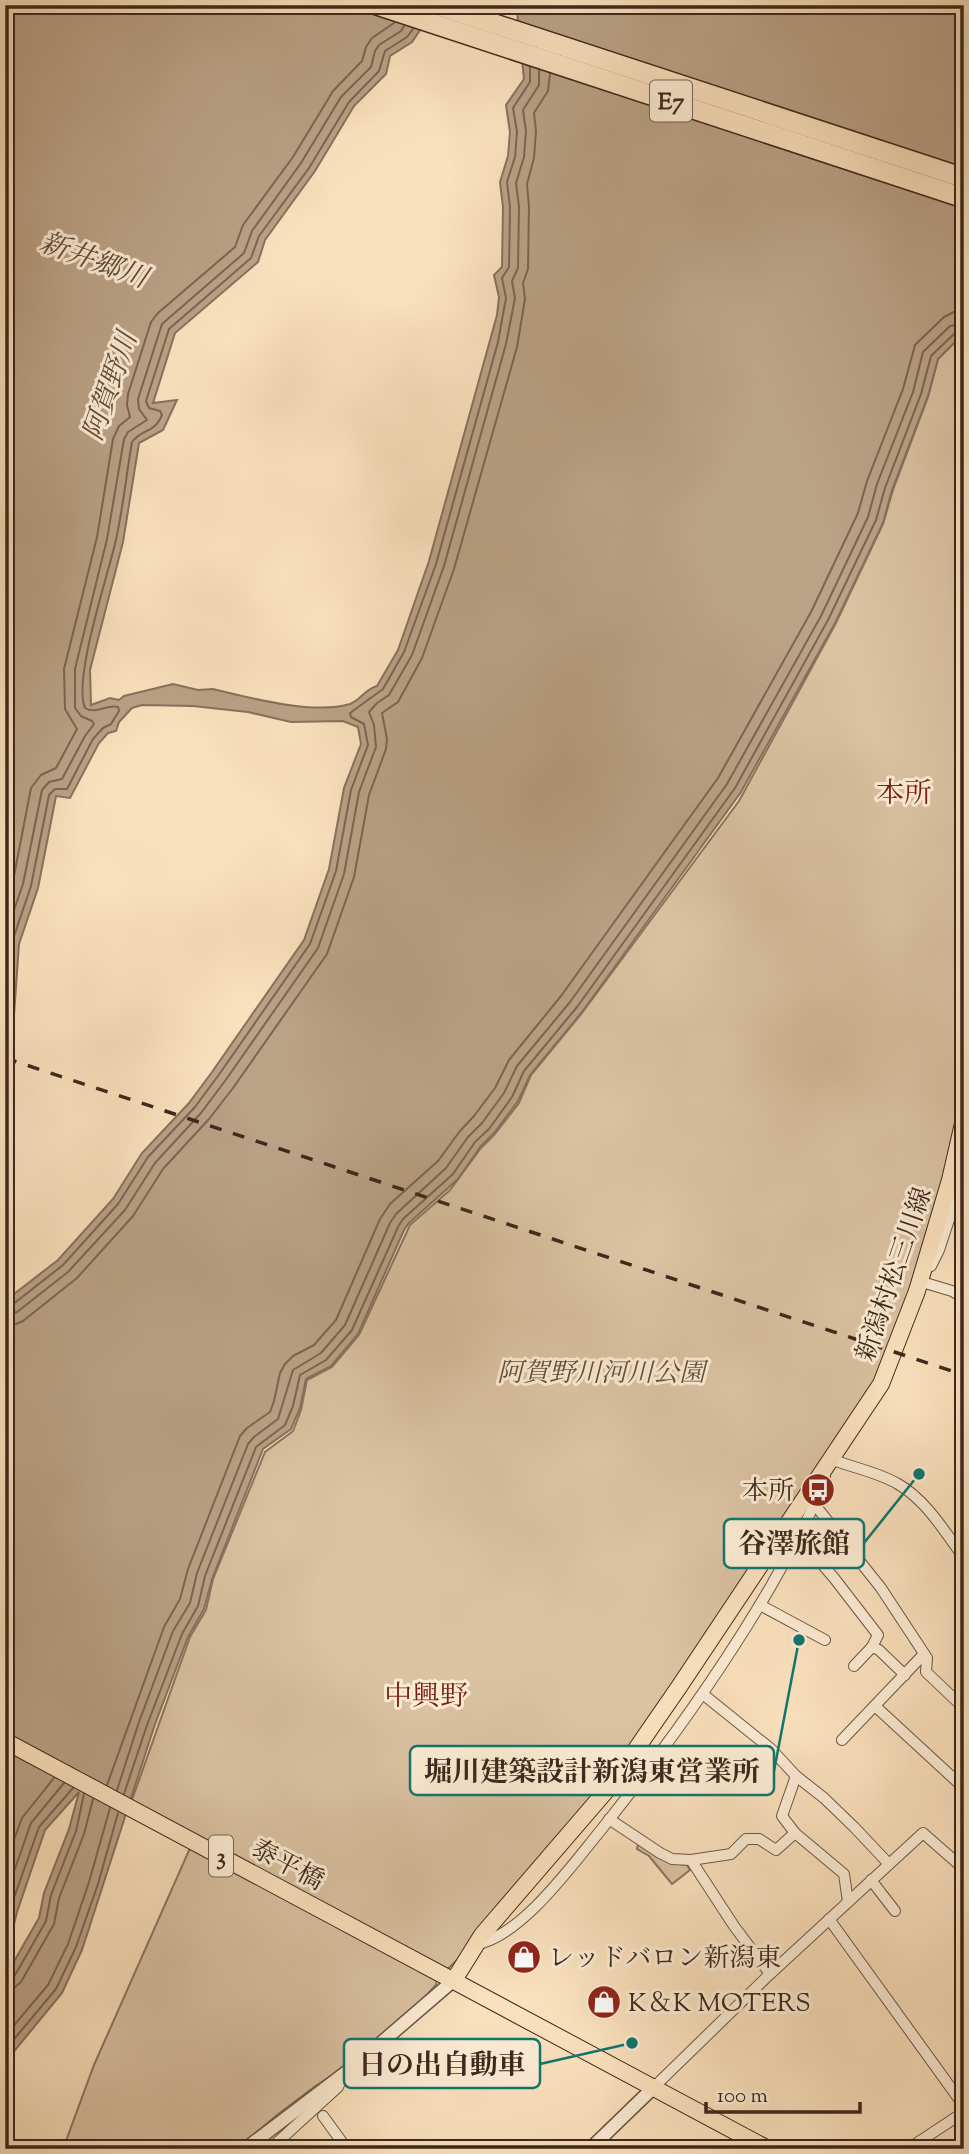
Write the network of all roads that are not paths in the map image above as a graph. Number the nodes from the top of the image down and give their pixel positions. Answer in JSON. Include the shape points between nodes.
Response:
{"nodes":[{"id":1,"x":377,"y":5,"type":"edge"},
{"id":2,"x":437,"y":5,"type":"edge"},
{"id":3,"x":964,"y":178,"type":"edge"},
{"id":4,"x":964,"y":198,"type":"edge"},
{"id":5,"x":964,"y":1119,"type":"edge"},
{"id":6,"x":964,"y":1174,"type":"edge"},
{"id":7,"x":962,"y":1186,"type":"edge"},
{"id":8,"x":920,"y":1286,"type":"junction"},
{"id":9,"x":964,"y":1297,"type":"edge"},
{"id":10,"x":831,"y":1459,"type":"junction"},
{"id":11,"x":815,"y":1505,"type":"junction"},
{"id":12,"x":799,"y":1536,"type":"junction"},
{"id":13,"x":960,"y":1544,"type":"edge"},
{"id":14,"x":964,"y":1558,"type":"edge"},
{"id":15,"x":760,"y":1605,"type":"junction"},
{"id":16,"x":825,"y":1640,"type":"dead end"},
{"id":17,"x":872,"y":1647,"type":"junction"},
{"id":18,"x":924,"y":1654,"type":"junction"},
{"id":19,"x":854,"y":1666,"type":"dead end"},
{"id":20,"x":905,"y":1675,"type":"junction"},
{"id":21,"x":704,"y":1695,"type":"junction"},
{"id":22,"x":875,"y":1706,"type":"junction"},
{"id":23,"x":964,"y":1708,"type":"edge"},
{"id":24,"x":842,"y":1740,"type":"dead end"},
{"id":25,"x":5,"y":1741,"type":"edge"},
{"id":26,"x":796,"y":1776,"type":"junction"},
{"id":27,"x":964,"y":1788,"type":"edge"},
{"id":28,"x":609,"y":1819,"type":"junction"},
{"id":29,"x":795,"y":1833,"type":"junction"},
{"id":30,"x":691,"y":1860,"type":"junction"},
{"id":31,"x":888,"y":1863,"type":"junction"},
{"id":32,"x":964,"y":1869,"type":"edge"},
{"id":33,"x":871,"y":1880,"type":"junction"},
{"id":34,"x":848,"y":1902,"type":"junction"},
{"id":35,"x":895,"y":1911,"type":"dead end"},
{"id":36,"x":829,"y":1919,"type":"junction"},
{"id":37,"x":476,"y":1945,"type":"junction"},
{"id":38,"x":769,"y":1974,"type":"junction"},
{"id":39,"x":454,"y":1980,"type":"junction"},
{"id":40,"x":344,"y":2074,"type":"junction"},
{"id":41,"x":653,"y":2088,"type":"junction"},
{"id":42,"x":964,"y":2106,"type":"edge"},
{"id":43,"x":964,"y":2112,"type":"edge"},
{"id":44,"x":324,"y":2116,"type":"dead end"},
{"id":45,"x":245,"y":2149,"type":"edge"},
{"id":46,"x":270,"y":2149,"type":"edge"},
{"id":47,"x":347,"y":2149,"type":"edge"},
{"id":48,"x":590,"y":2149,"type":"edge"},
{"id":49,"x":768,"y":2149,"type":"edge"},
{"id":50,"x":908,"y":2149,"type":"edge"}],
"edges":[{"from":1,"to":4,"type":"highway","number":"E7"},
{"from":2,"to":3,"type":"highway","number":"E7"},
{"from":5,"to":8,"type":"main road","name":"新潟村松三川線"},
{"from":6,"to":7,"type":"street"},
{"from":7,"to":8,"type":"street","via":[[939,1250]]},
{"from":8,"to":9,"type":"street"},
{"from":8,"to":10,"type":"main road","name":"新潟村松三川線","via":[[881,1384]]},
{"from":10,"to":11,"type":"street"},
{"from":10,"to":13,"type":"street","via":[[904,1488]]},
{"from":10,"to":37,"type":"main road","name":"新潟村松三川線","via":[[612,1784]]},
{"from":11,"to":12,"type":"street"},
{"from":11,"to":18,"type":"street","via":[[881,1588]]},
{"from":12,"to":15,"type":"street"},
{"from":12,"to":17,"type":"street","via":[[878,1635]]},
{"from":13,"to":14,"type":"street"},
{"from":15,"to":16,"type":"street"},
{"from":15,"to":21,"type":"street"},
{"from":17,"to":19,"type":"street"},
{"from":17,"to":20,"type":"street"},
{"from":18,"to":20,"type":"street"},
{"from":18,"to":23,"type":"street","via":[[926,1672]]},
{"from":20,"to":22,"type":"street"},
{"from":21,"to":26,"type":"street","via":[[771,1749]]},
{"from":21,"to":28,"type":"street"},
{"from":22,"to":24,"type":"street"},
{"from":22,"to":27,"type":"street"},
{"from":25,"to":39,"type":"main road","name":"泰平橋","number":"3"},
{"from":26,"to":29,"type":"street","via":[[782,1816]]},
{"from":26,"to":31,"type":"street","via":[[855,1826]]},
{"from":28,"to":30,"type":"street","via":[[660,1853]]},
{"from":28,"to":37,"type":"street","via":[[520,1921]]},
{"from":29,"to":30,"type":"street","via":[[776,1850],[759,1839],[746,1839],[730,1854]]},
{"from":29,"to":34,"type":"street","via":[[844,1874]]},
{"from":30,"to":38,"type":"street"},
{"from":31,"to":32,"type":"street","via":[[923,1833]]},
{"from":31,"to":33,"type":"street"},
{"from":33,"to":34,"type":"street"},
{"from":33,"to":35,"type":"street"},
{"from":34,"to":36,"type":"street"},
{"from":36,"to":38,"type":"street"},
{"from":36,"to":42,"type":"street"},
{"from":37,"to":39,"type":"main road","name":"新潟村松三川線"},
{"from":38,"to":41,"type":"street"},
{"from":39,"to":40,"type":"street"},
{"from":39,"to":41,"type":"main road","number":"3"},
{"from":40,"to":45,"type":"street"},
{"from":40,"to":46,"type":"street","via":[[338,2087]]},
{"from":41,"to":48,"type":"street"},
{"from":41,"to":49,"type":"main road","number":"3"},
{"from":43,"to":50,"type":"street"},
{"from":44,"to":47,"type":"street"}]}
